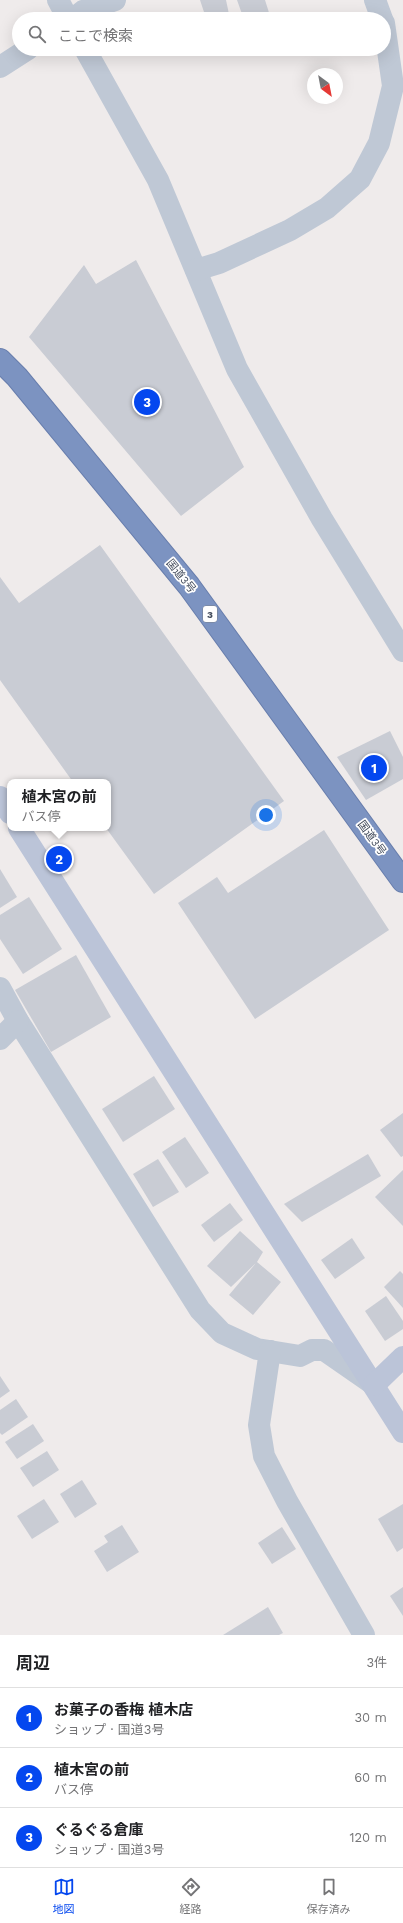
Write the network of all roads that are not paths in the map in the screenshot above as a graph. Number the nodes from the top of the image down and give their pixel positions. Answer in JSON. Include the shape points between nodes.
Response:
{"nodes":[{"id":1,"x":58,"y":0,"type":"edge"},
{"id":2,"x":115,"y":0,"type":"edge"},
{"id":3,"x":375,"y":0,"type":"edge"},
{"id":4,"x":64,"y":12,"type":"edge"},
{"id":5,"x":82,"y":12,"type":"edge"},
{"id":6,"x":379,"y":12,"type":"edge"},
{"id":7,"x":17,"y":56,"type":"edge"},
{"id":8,"x":89,"y":56,"type":"edge"},
{"id":9,"x":389,"y":56,"type":"edge"},
{"id":10,"x":0,"y":67,"type":"edge"},
{"id":11,"x":396,"y":107,"type":"edge"},
{"id":12,"x":196,"y":270,"type":"junction"},
{"id":13,"x":0,"y":360,"type":"edge"},
{"id":14,"x":403,"y":651,"type":"edge"},
{"id":15,"x":0,"y":797,"type":"edge"},
{"id":16,"x":7,"y":808,"type":"edge"},
{"id":17,"x":21,"y":831,"type":"edge"},
{"id":18,"x":403,"y":881,"type":"edge"},
{"id":19,"x":0,"y":988,"type":"edge"},
{"id":20,"x":18,"y":1021,"type":"junction"},
{"id":21,"x":0,"y":1039,"type":"edge"},
{"id":22,"x":270,"y":1351,"type":"junction"},
{"id":23,"x":403,"y":1357,"type":"edge"},
{"id":24,"x":374,"y":1385,"type":"junction"},
{"id":25,"x":403,"y":1432,"type":"edge"},
{"id":26,"x":364,"y":1635,"type":"edge"}],
"edges":[{"from":1,"to":4,"type":"street"},
{"from":2,"to":5,"type":"street"},
{"from":3,"to":6,"type":"street"},
{"from":7,"to":10,"type":"street"},
{"from":8,"to":12,"type":"street","via":[[158,180]]},
{"from":9,"to":11,"type":"street"},
{"from":11,"to":12,"type":"street","via":[[360,178],[327,208],[290,230],[219,263]]},
{"from":12,"to":14,"type":"street","via":[[237,369],[322,519]]},
{"from":13,"to":18,"type":"highway","name":"国道3号","number":"3","via":[[17,377],[189,586]]},
{"from":15,"to":16,"type":"street"},
{"from":17,"to":24,"type":"street"},
{"from":19,"to":20,"type":"street"},
{"from":20,"to":21,"type":"street"},
{"from":20,"to":22,"type":"street","via":[[200,1310],[222,1333],[257,1349]]},
{"from":22,"to":24,"type":"street","via":[[300,1356],[312,1350],[324,1350]]},
{"from":22,"to":26,"type":"street","via":[[260,1425],[264,1456]]},
{"from":23,"to":24,"type":"street"},
{"from":24,"to":25,"type":"street"}]}
